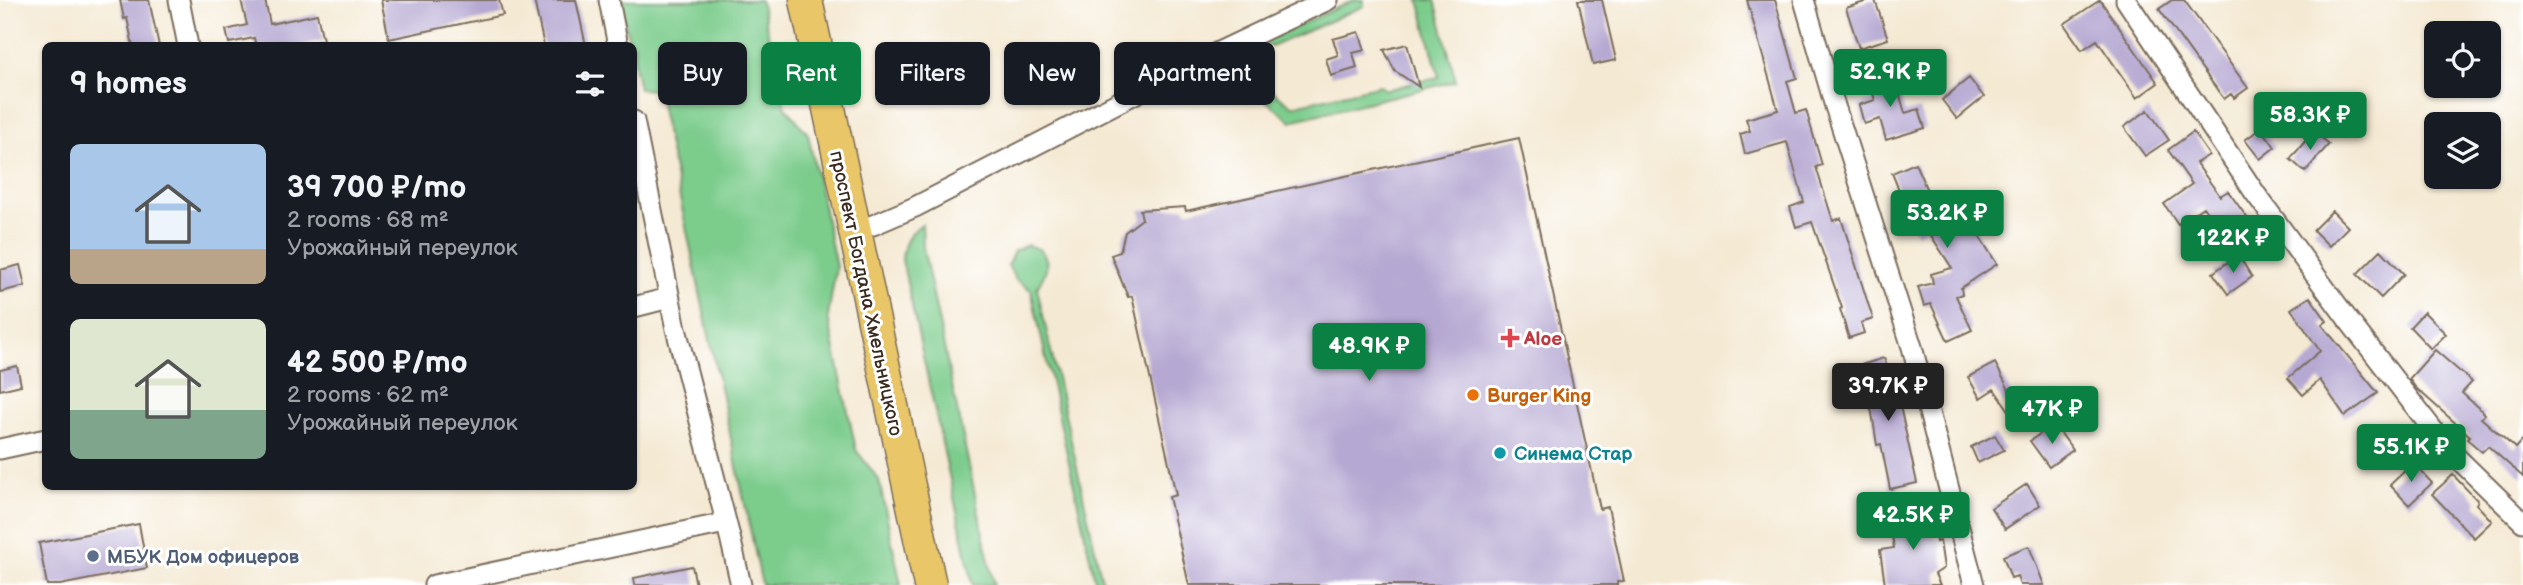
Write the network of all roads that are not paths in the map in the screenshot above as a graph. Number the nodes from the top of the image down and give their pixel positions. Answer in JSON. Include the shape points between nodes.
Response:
{"nodes":[{"id":1,"x":178,"y":0,"type":"edge"},
{"id":2,"x":609,"y":0,"type":"edge"},
{"id":3,"x":806,"y":0,"type":"edge"},
{"id":4,"x":1328,"y":0,"type":"edge"},
{"id":5,"x":1804,"y":0,"type":"edge"},
{"id":6,"x":2126,"y":0,"type":"edge"},
{"id":7,"x":187,"y":42,"type":"edge"},
{"id":8,"x":617,"y":42,"type":"edge"},
{"id":9,"x":637,"y":136,"type":"edge"},
{"id":10,"x":855,"y":229,"type":"junction"},
{"id":11,"x":669,"y":299,"type":"junction"},
{"id":12,"x":637,"y":306,"type":"edge"},
{"id":13,"x":42,"y":440,"type":"edge"},
{"id":14,"x":0,"y":449,"type":"edge"},
{"id":15,"x":2523,"y":522,"type":"edge"},
{"id":16,"x":726,"y":523,"type":"junction"},
{"id":17,"x":434,"y":585,"type":"edge"},
{"id":18,"x":741,"y":585,"type":"edge"},
{"id":19,"x":930,"y":585,"type":"edge"},
{"id":20,"x":1975,"y":585,"type":"edge"}],
"edges":[{"from":1,"to":7,"type":"street"},
{"from":2,"to":8,"type":"street"},
{"from":3,"to":10,"type":"main road","name":"проспект Богдана Хмельницкого"},
{"from":4,"to":10,"type":"street","via":[[915,207]]},
{"from":5,"to":20,"type":"street","via":[[1912,347]]},
{"from":6,"to":15,"type":"street","via":[[2255,193],[2348,321],[2447,448]]},
{"from":9,"to":11,"type":"street"},
{"from":10,"to":19,"type":"main road","name":"проспект Богдана Хмельницкого"},
{"from":11,"to":12,"type":"street"},
{"from":11,"to":16,"type":"street"},
{"from":13,"to":14,"type":"street"},
{"from":16,"to":17,"type":"street"},
{"from":16,"to":18,"type":"street"}]}
